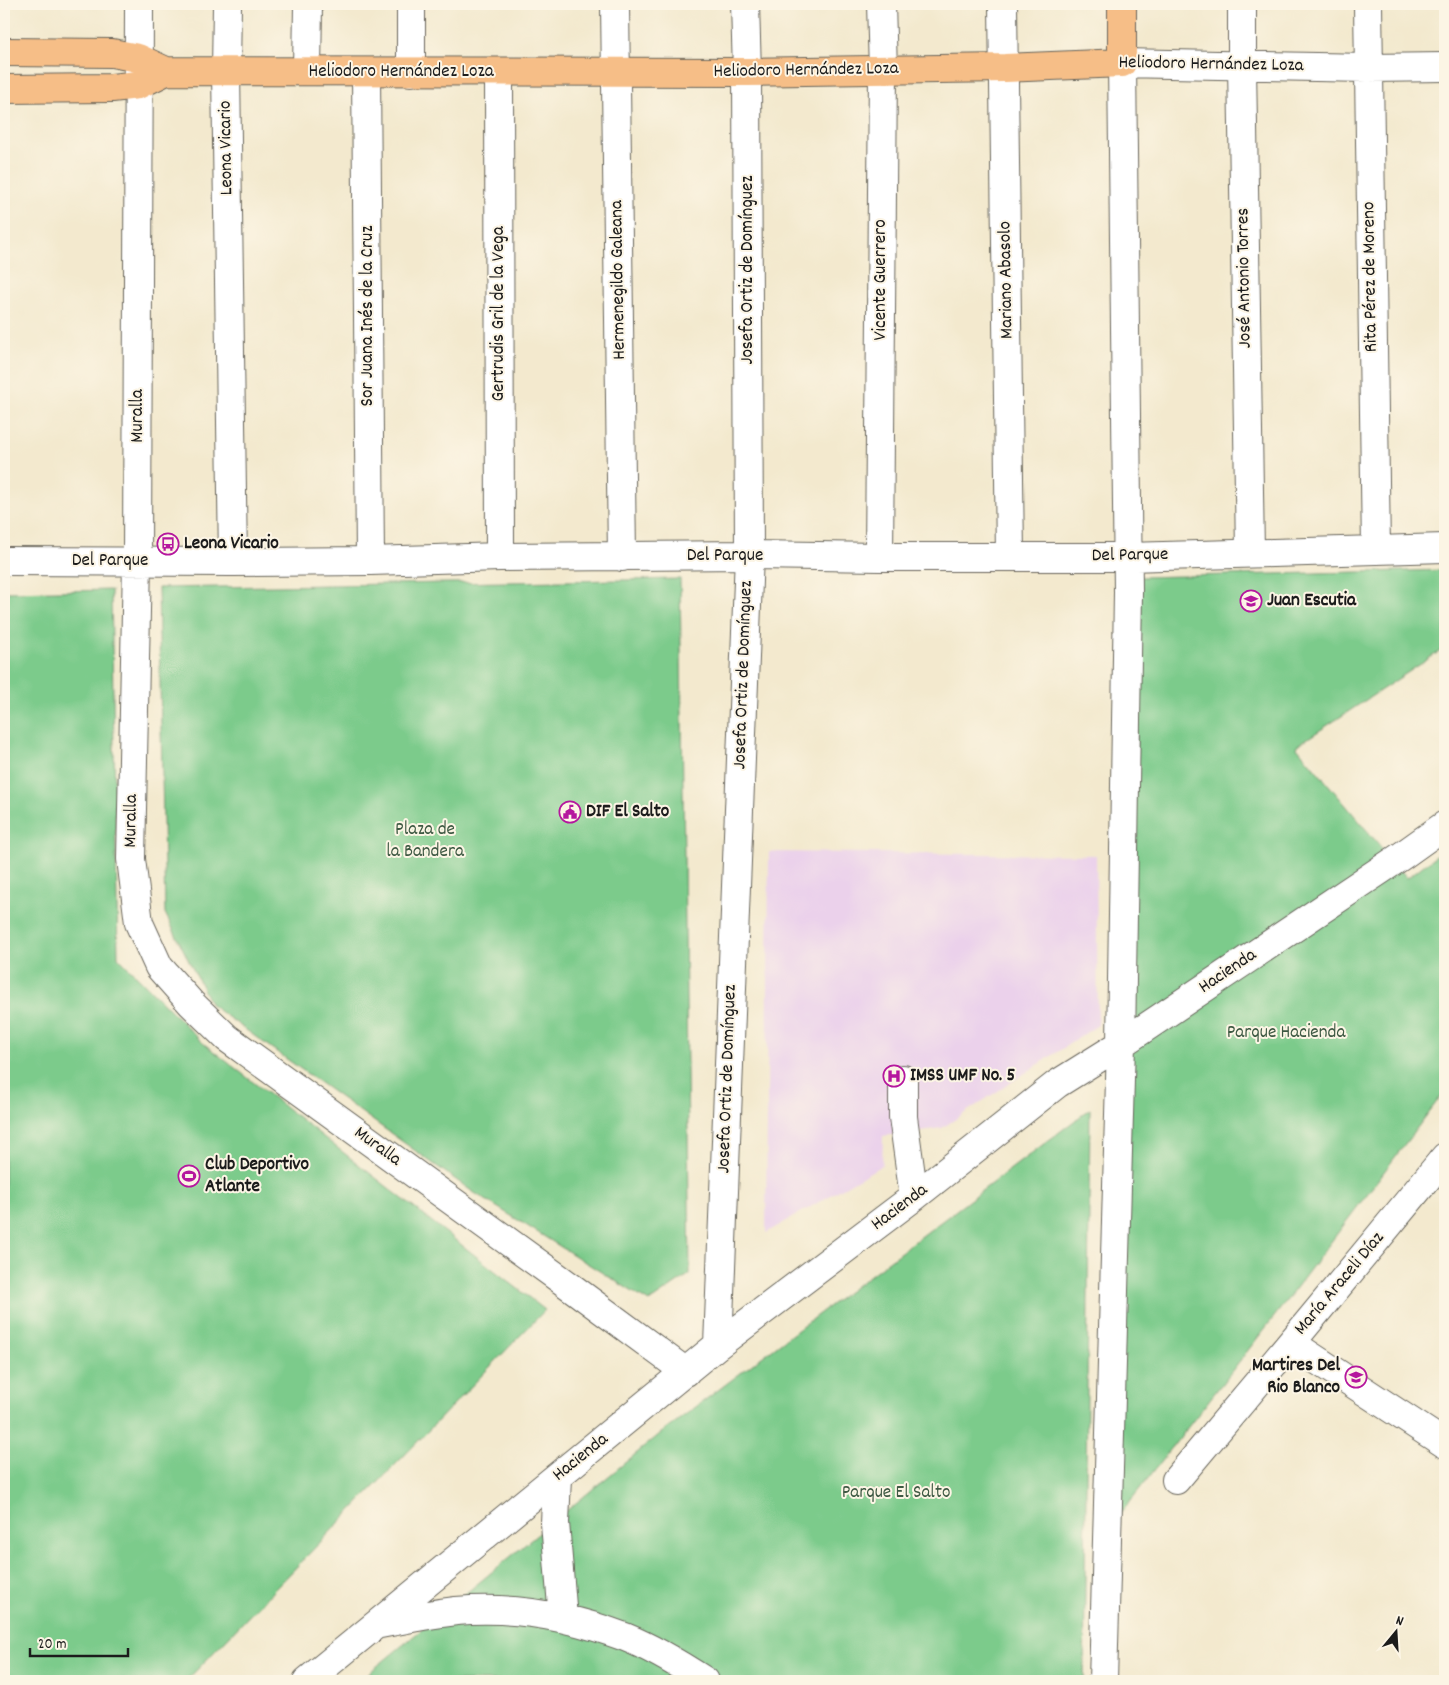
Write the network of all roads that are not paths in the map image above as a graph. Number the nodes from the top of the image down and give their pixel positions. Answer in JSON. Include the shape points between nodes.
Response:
{"nodes":[{"id":1,"x":139,"y":4,"type":"edge"},
{"id":2,"x":227,"y":4,"type":"edge"},
{"id":3,"x":308,"y":4,"type":"edge"},
{"id":4,"x":411,"y":4,"type":"edge"},
{"id":5,"x":615,"y":4,"type":"edge"},
{"id":6,"x":745,"y":4,"type":"edge"},
{"id":7,"x":881,"y":4,"type":"edge"},
{"id":8,"x":1004,"y":4,"type":"edge"},
{"id":9,"x":1122,"y":4,"type":"edge"},
{"id":10,"x":1242,"y":4,"type":"edge"},
{"id":11,"x":1368,"y":4,"type":"edge"},
{"id":12,"x":4,"y":52,"type":"edge"},
{"id":13,"x":138,"y":58,"type":"junction"},
{"id":14,"x":1122,"y":63,"type":"junction"},
{"id":15,"x":1242,"y":65,"type":"junction"},
{"id":16,"x":1445,"y":67,"type":"edge"},
{"id":17,"x":1005,"y":68,"type":"junction"},
{"id":18,"x":1368,"y":68,"type":"junction"},
{"id":19,"x":883,"y":70,"type":"junction"},
{"id":20,"x":166,"y":71,"type":"junction"},
{"id":21,"x":226,"y":71,"type":"junction"},
{"id":22,"x":307,"y":71,"type":"junction"},
{"id":23,"x":366,"y":72,"type":"junction"},
{"id":24,"x":411,"y":72,"type":"junction"},
{"id":25,"x":499,"y":72,"type":"junction"},
{"id":26,"x":747,"y":72,"type":"junction"},
{"id":27,"x":616,"y":73,"type":"junction"},
{"id":28,"x":138,"y":86,"type":"junction"},
{"id":29,"x":4,"y":90,"type":"edge"},
{"id":30,"x":1445,"y":548,"type":"edge"},
{"id":31,"x":1376,"y":550,"type":"junction"},
{"id":32,"x":1250,"y":552,"type":"junction"},
{"id":33,"x":748,"y":555,"type":"junction"},
{"id":34,"x":622,"y":556,"type":"junction"},
{"id":35,"x":1010,"y":556,"type":"junction"},
{"id":36,"x":500,"y":557,"type":"junction"},
{"id":37,"x":879,"y":557,"type":"junction"},
{"id":38,"x":1128,"y":557,"type":"junction"},
{"id":39,"x":4,"y":561,"type":"edge"},
{"id":40,"x":137,"y":561,"type":"junction"},
{"id":41,"x":370,"y":561,"type":"junction"},
{"id":42,"x":233,"y":562,"type":"junction"},
{"id":43,"x":1445,"y":825,"type":"edge"},
{"id":44,"x":1121,"y":1044,"type":"junction"},
{"id":45,"x":903,"y":1079,"type":"dead end"},
{"id":46,"x":1445,"y":1157,"type":"edge"},
{"id":47,"x":914,"y":1197,"type":"junction"},
{"id":48,"x":1292,"y":1343,"type":"junction"},
{"id":49,"x":718,"y":1345,"type":"junction"},
{"id":50,"x":686,"y":1372,"type":"junction"},
{"id":51,"x":1445,"y":1444,"type":"edge"},
{"id":52,"x":557,"y":1478,"type":"junction"},
{"id":53,"x":1176,"y":1480,"type":"dead end"},
{"id":54,"x":563,"y":1618,"type":"junction"},
{"id":55,"x":379,"y":1624,"type":"junction"},
{"id":56,"x":307,"y":1681,"type":"edge"},
{"id":57,"x":705,"y":1681,"type":"edge"},
{"id":58,"x":1103,"y":1681,"type":"edge"}],
"edges":[{"from":1,"to":13,"type":"street","name":"Muralla"},
{"from":2,"to":21,"type":"street","name":"Leona Vicario"},
{"from":3,"to":22,"type":"street"},
{"from":4,"to":24,"type":"street"},
{"from":5,"to":27,"type":"street","name":"Hermenegildo Galeana"},
{"from":6,"to":26,"type":"street","name":"Josefa Ortiz de Domínguez"},
{"from":7,"to":19,"type":"street","name":"Vicente Guerrero"},
{"from":8,"to":17,"type":"street","name":"Mariano Abasolo"},
{"from":9,"to":14,"type":"main road"},
{"from":10,"to":15,"type":"street","name":"José Antonio Torres"},
{"from":11,"to":18,"type":"street","name":"Rita Pérez de Moreno"},
{"from":12,"to":13,"type":"main road","name":"Heliodoro Hernández Loza","via":[[112,53]]},
{"from":13,"to":20,"type":"main road","name":"Heliodoro Hernández Loza"},
{"from":13,"to":28,"type":"street","name":"Muralla"},
{"from":14,"to":15,"type":"street","name":"Heliodoro Hernández Loza"},
{"from":14,"to":17,"type":"main road","name":"Heliodoro Hernández Loza"},
{"from":14,"to":38,"type":"street"},
{"from":15,"to":18,"type":"street","name":"Heliodoro Hernández Loza"},
{"from":15,"to":32,"type":"street","name":"José Antonio Torres"},
{"from":16,"to":18,"type":"street","name":"Heliodoro Hernández Loza"},
{"from":17,"to":19,"type":"main road","name":"Heliodoro Hernández Loza"},
{"from":17,"to":35,"type":"street","name":"Mariano Abasolo"},
{"from":18,"to":31,"type":"street","name":"Rita Pérez de Moreno"},
{"from":19,"to":26,"type":"main road","name":"Heliodoro Hernández Loza"},
{"from":19,"to":37,"type":"street","name":"Vicente Guerrero"},
{"from":20,"to":21,"type":"main road","name":"Heliodoro Hernández Loza"},
{"from":20,"to":28,"type":"main road","name":"Heliodoro Hernández Loza"},
{"from":21,"to":22,"type":"main road","name":"Heliodoro Hernández Loza"},
{"from":21,"to":42,"type":"street","name":"Leona Vicario"},
{"from":22,"to":23,"type":"main road","name":"Heliodoro Hernández Loza"},
{"from":23,"to":24,"type":"main road","name":"Heliodoro Hernández Loza"},
{"from":23,"to":41,"type":"street","name":"Sor Juana Inés de la Cruz"},
{"from":24,"to":25,"type":"main road","name":"Heliodoro Hernández Loza"},
{"from":25,"to":27,"type":"main road","name":"Heliodoro Hernández Loza"},
{"from":25,"to":36,"type":"street","name":"Gertrudis Gril de la Vega"},
{"from":26,"to":27,"type":"main road","name":"Heliodoro Hernández Loza"},
{"from":26,"to":33,"type":"street","name":"Josefa Ortiz de Domínguez"},
{"from":27,"to":34,"type":"street","name":"Hermenegildo Galeana"},
{"from":28,"to":29,"type":"main road","name":"Heliodoro Hernández Loza"},
{"from":28,"to":40,"type":"street","name":"Muralla"},
{"from":30,"to":31,"type":"street","name":"Del Parque"},
{"from":31,"to":32,"type":"street","name":"Del Parque"},
{"from":32,"to":38,"type":"street","name":"Del Parque"},
{"from":33,"to":34,"type":"street","name":"Del Parque"},
{"from":33,"to":37,"type":"street","name":"Del Parque"},
{"from":33,"to":49,"type":"street","name":"Josefa Ortiz de Domínguez"},
{"from":34,"to":36,"type":"street","name":"Del Parque"},
{"from":35,"to":37,"type":"street","name":"Del Parque"},
{"from":35,"to":38,"type":"street","name":"Del Parque"},
{"from":36,"to":41,"type":"street","name":"Del Parque"},
{"from":38,"to":44,"type":"street"},
{"from":39,"to":40,"type":"street","name":"Del Parque"},
{"from":40,"to":42,"type":"street","name":"Del Parque"},
{"from":40,"to":50,"type":"street","name":"Muralla","via":[[131,859],[139,923],[159,967],[226,1038]]},
{"from":41,"to":42,"type":"street","name":"Del Parque"},
{"from":43,"to":44,"type":"street","name":"Hacienda"},
{"from":44,"to":47,"type":"street","name":"Hacienda","via":[[1057,1084]]},
{"from":44,"to":58,"type":"street"},
{"from":45,"to":47,"type":"street","via":[[903,1117]]},
{"from":46,"to":48,"type":"street","name":"María Araceli Díaz"},
{"from":47,"to":49,"type":"street","name":"Hacienda"},
{"from":48,"to":51,"type":"street"},
{"from":48,"to":53,"type":"street","name":"María Araceli Díaz"},
{"from":49,"to":50,"type":"street","name":"Hacienda"},
{"from":50,"to":52,"type":"street","name":"Hacienda"},
{"from":52,"to":54,"type":"street","via":[[555,1523]]},
{"from":52,"to":55,"type":"street","name":"Hacienda"},
{"from":54,"to":55,"type":"street","via":[[503,1611],[456,1611]]},
{"from":54,"to":57,"type":"street","via":[[626,1638]]},
{"from":55,"to":56,"type":"street","name":"Hacienda"}]}
